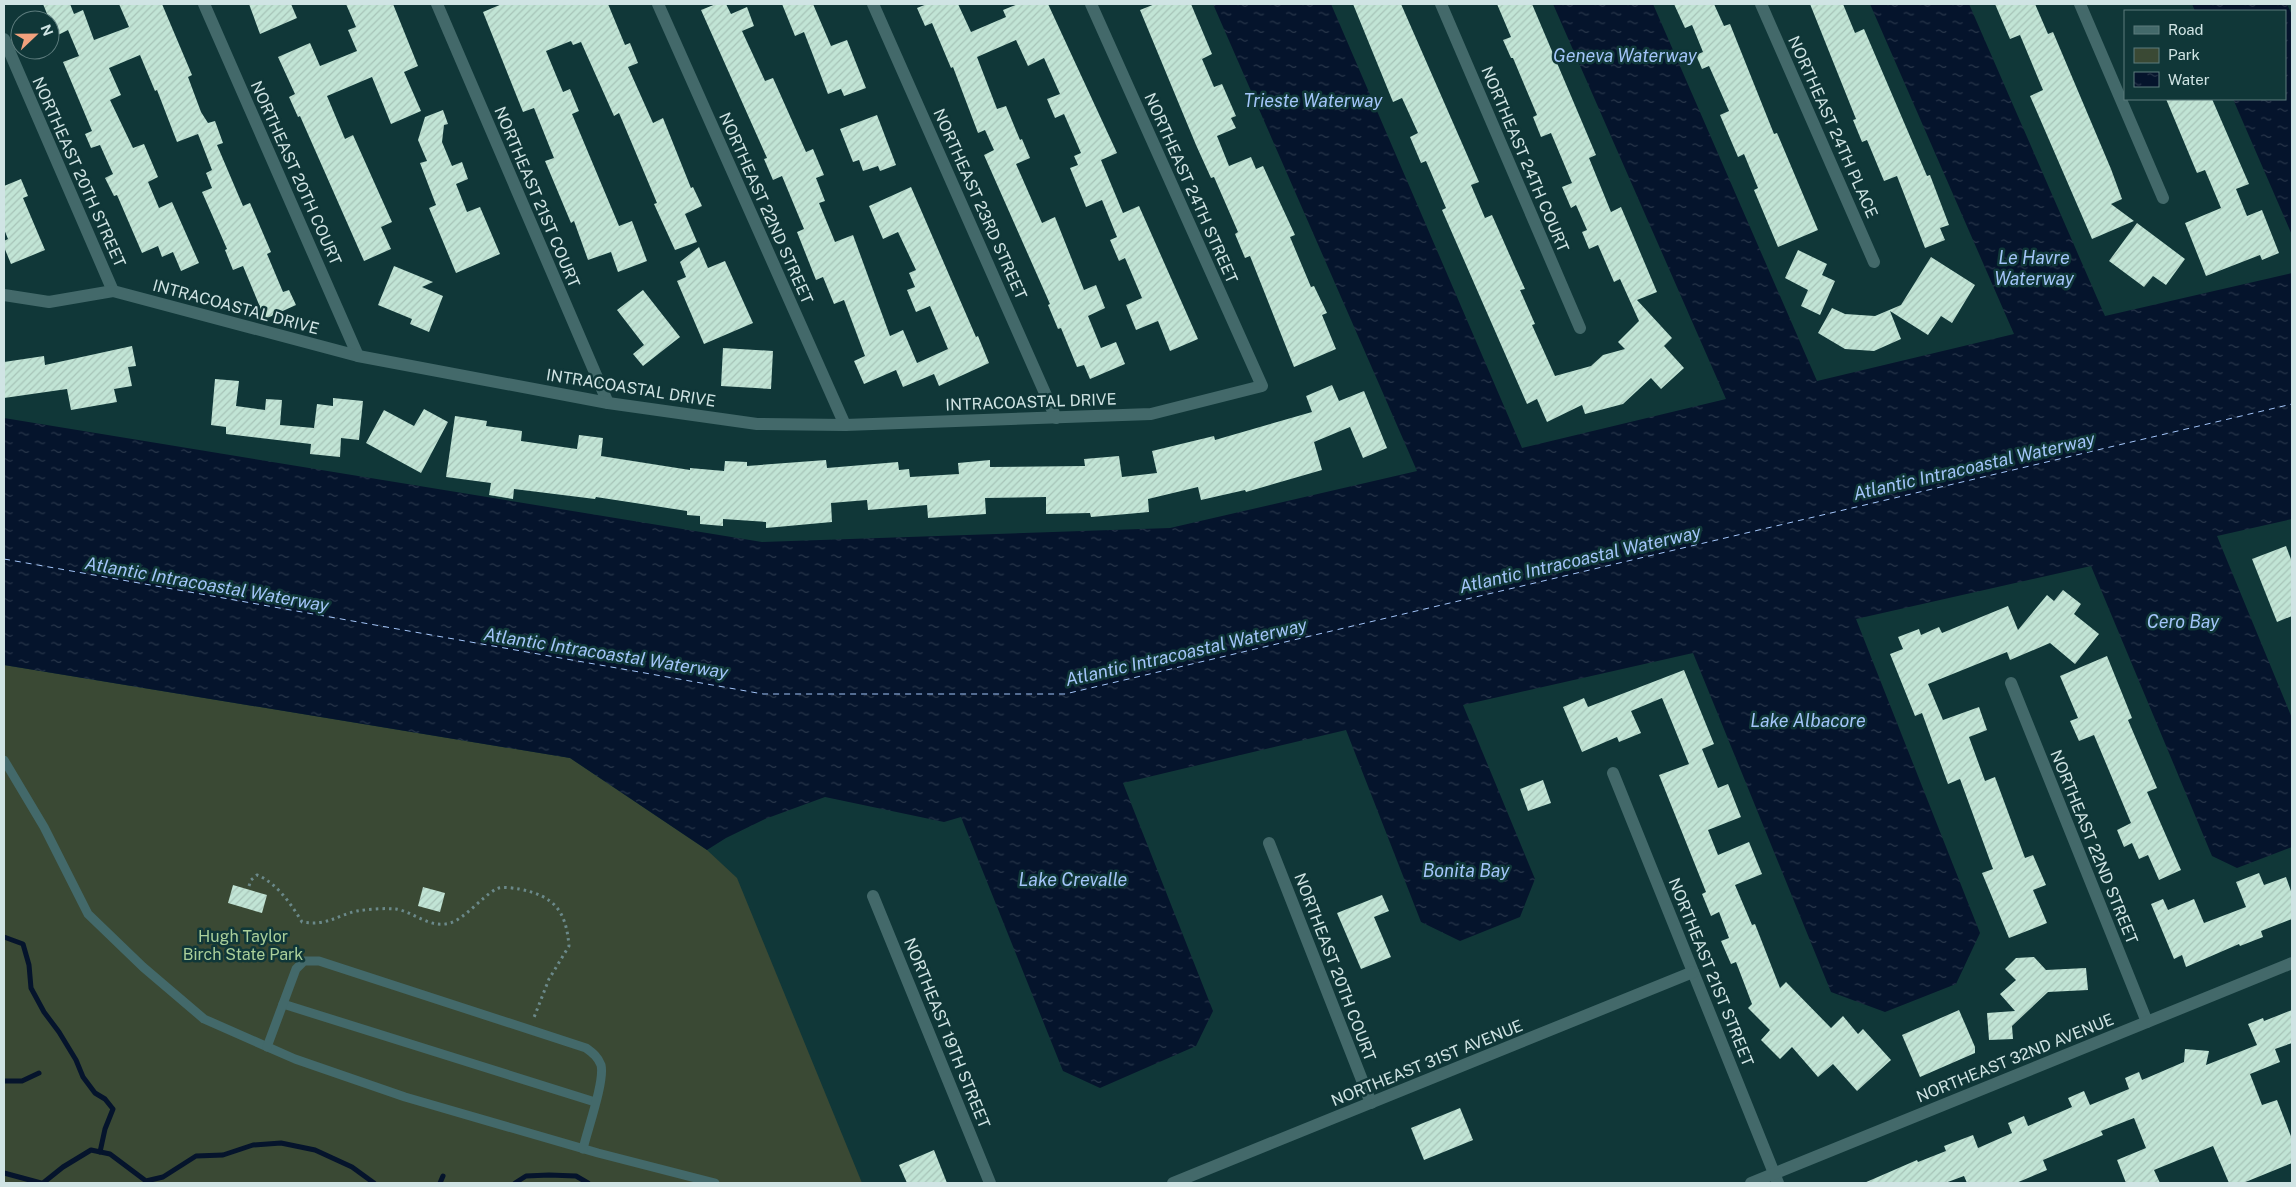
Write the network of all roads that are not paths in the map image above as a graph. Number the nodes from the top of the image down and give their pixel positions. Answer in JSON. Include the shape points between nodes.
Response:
{"nodes":[{"id":1,"x":204,"y":4,"type":"edge"},
{"id":2,"x":436,"y":4,"type":"edge"},
{"id":3,"x":658,"y":4,"type":"edge"},
{"id":4,"x":873,"y":4,"type":"edge"},
{"id":5,"x":1091,"y":4,"type":"edge"},
{"id":6,"x":1441,"y":4,"type":"edge"},
{"id":7,"x":1761,"y":4,"type":"edge"},
{"id":8,"x":2080,"y":4,"type":"edge"},
{"id":9,"x":4,"y":39,"type":"edge"},
{"id":10,"x":2163,"y":198,"type":"dead end"},
{"id":11,"x":1874,"y":262,"type":"dead end"},
{"id":12,"x":113,"y":291,"type":"junction"},
{"id":13,"x":4,"y":295,"type":"edge"},
{"id":14,"x":1580,"y":328,"type":"dead end"},
{"id":15,"x":358,"y":356,"type":"junction"},
{"id":16,"x":1262,"y":386,"type":"joint"},
{"id":17,"x":608,"y":403,"type":"junction"},
{"id":18,"x":1056,"y":418,"type":"junction"},
{"id":19,"x":845,"y":425,"type":"junction"},
{"id":20,"x":2011,"y":683,"type":"dead end"},
{"id":21,"x":4,"y":760,"type":"edge"},
{"id":22,"x":1613,"y":773,"type":"dead end"},
{"id":23,"x":1269,"y":843,"type":"dead end"},
{"id":24,"x":874,"y":896,"type":"dead end"},
{"id":25,"x":2292,"y":964,"type":"edge"},
{"id":26,"x":1693,"y":972,"type":"junction"},
{"id":27,"x":283,"y":1004,"type":"junction"},
{"id":28,"x":2147,"y":1022,"type":"junction"},
{"id":29,"x":267,"y":1046,"type":"junction"},
{"id":30,"x":595,"y":1102,"type":"junction"},
{"id":31,"x":1371,"y":1104,"type":"junction"},
{"id":32,"x":583,"y":1149,"type":"junction"},
{"id":33,"x":1776,"y":1178,"type":"edge"},
{"id":34,"x":715,"y":1183,"type":"edge"},
{"id":35,"x":990,"y":1183,"type":"edge"},
{"id":36,"x":1173,"y":1183,"type":"edge"},
{"id":37,"x":1750,"y":1183,"type":"edge"}],
"edges":[{"from":1,"to":15,"type":"street","name":"NORTHEAST 20TH COURT"},
{"from":2,"to":17,"type":"street","name":"NORTHEAST 21ST COURT"},
{"from":3,"to":19,"type":"street","name":"NORTHEAST 22ND STREET"},
{"from":4,"to":18,"type":"street","name":"NORTHEAST 23RD STREET"},
{"from":5,"to":16,"type":"street","name":"NORTHEAST 24TH STREET"},
{"from":6,"to":14,"type":"street","name":"NORTHEAST 24TH COURT"},
{"from":7,"to":11,"type":"street","name":"NORTHEAST 24TH PLACE"},
{"from":8,"to":10,"type":"street"},
{"from":9,"to":12,"type":"street","name":"NORTHEAST 20TH STREET"},
{"from":12,"to":13,"type":"street","name":"INTRACOASTAL DRIVE","via":[[49,302]]},
{"from":12,"to":15,"type":"street","name":"INTRACOASTAL DRIVE"},
{"from":15,"to":17,"type":"street","name":"INTRACOASTAL DRIVE"},
{"from":16,"to":18,"type":"street","name":"INTRACOASTAL DRIVE","via":[[1151,414]]},
{"from":17,"to":19,"type":"street","name":"INTRACOASTAL DRIVE","via":[[757,424]]},
{"from":18,"to":19,"type":"street","name":"INTRACOASTAL DRIVE"},
{"from":20,"to":28,"type":"street","name":"NORTHEAST 22ND STREET"},
{"from":21,"to":29,"type":"lane","via":[[44,828],[88,914],[143,968],[204,1019]]},
{"from":22,"to":26,"type":"street","name":"NORTHEAST 21ST STREET"},
{"from":23,"to":31,"type":"street","name":"NORTHEAST 20TH COURT"},
{"from":24,"to":35,"type":"street","name":"NORTHEAST 19TH STREET"},
{"from":25,"to":28,"type":"street","name":"NORTHEAST 32ND AVENUE"},
{"from":26,"to":31,"type":"street","name":"NORTHEAST 31ST AVENUE"},
{"from":26,"to":33,"type":"street","name":"NORTHEAST 21ST STREET"},
{"from":27,"to":29,"type":"lane"},
{"from":27,"to":30,"type":"lane"},
{"from":27,"to":30,"type":"lane","via":[[296,969],[304,961],[319,961],[586,1048],[596,1056],[601,1067]]},
{"from":28,"to":33,"type":"street","name":"NORTHEAST 32ND AVENUE"},
{"from":29,"to":32,"type":"lane","via":[[405,1097]]},
{"from":30,"to":32,"type":"lane"},
{"from":31,"to":36,"type":"street","name":"NORTHEAST 31ST AVENUE"},
{"from":32,"to":34,"type":"lane"},
{"from":33,"to":37,"type":"street","name":"NORTHEAST 32ND AVENUE"}]}
